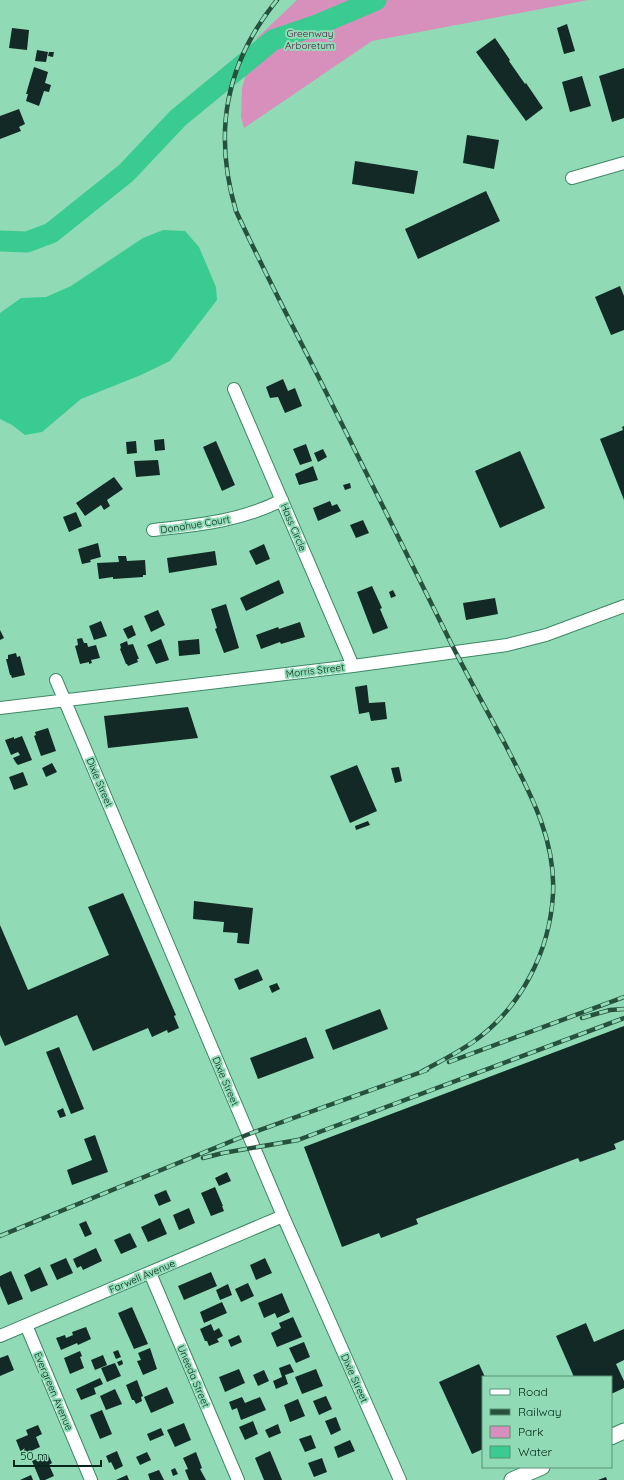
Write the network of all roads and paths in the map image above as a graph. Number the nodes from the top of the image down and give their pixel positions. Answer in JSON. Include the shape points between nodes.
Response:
{"nodes":[{"id":1,"x":624,"y":164,"type":"edge"},
{"id":2,"x":572,"y":178,"type":"dead end"},
{"id":3,"x":234,"y":389,"type":"dead end"},
{"id":4,"x":282,"y":500,"type":"junction"},
{"id":5,"x":153,"y":530,"type":"dead end"},
{"id":6,"x":624,"y":606,"type":"edge"},
{"id":7,"x":353,"y":666,"type":"junction"},
{"id":8,"x":56,"y":680,"type":"dead end"},
{"id":9,"x":66,"y":700,"type":"junction"},
{"id":10,"x":0,"y":708,"type":"edge"},
{"id":11,"x":283,"y":1216,"type":"junction"},
{"id":12,"x":150,"y":1273,"type":"junction"},
{"id":13,"x":26,"y":1325,"type":"junction"},
{"id":14,"x":0,"y":1336,"type":"edge"},
{"id":15,"x":624,"y":1431,"type":"edge"},
{"id":16,"x":612,"y":1437,"type":"edge"},
{"id":17,"x":540,"y":1468,"type":"edge"},
{"id":18,"x":91,"y":1480,"type":"edge"},
{"id":19,"x":238,"y":1480,"type":"edge"},
{"id":20,"x":400,"y":1480,"type":"edge"},
{"id":21,"x":512,"y":1480,"type":"edge"}],
"edges":[{"from":1,"to":2,"type":"street"},
{"from":3,"to":4,"type":"street","name":"Hass Circle"},
{"from":4,"to":5,"type":"street","name":"Donahue Court","via":[[230,519]]},
{"from":4,"to":7,"type":"street","name":"Hass Circle"},
{"from":6,"to":7,"type":"street","name":"Morris Street","via":[[546,635],[507,645]]},
{"from":7,"to":9,"type":"street","name":"Morris Street"},
{"from":8,"to":9,"type":"street","name":"Dixie Street"},
{"from":9,"to":10,"type":"street","name":"Morris Street"},
{"from":9,"to":11,"type":"street","name":"Dixie Street"},
{"from":11,"to":12,"type":"street","name":"Farwell Avenue"},
{"from":11,"to":20,"type":"street","name":"Dixie Street"},
{"from":12,"to":13,"type":"street","name":"Farwell Avenue"},
{"from":12,"to":19,"type":"street","name":"Uneeda Street"},
{"from":13,"to":14,"type":"street","name":"Farwell Avenue"},
{"from":13,"to":18,"type":"street","name":"Evergreen Avenue"},
{"from":15,"to":16,"type":"street"},
{"from":17,"to":21,"type":"street"}]}
